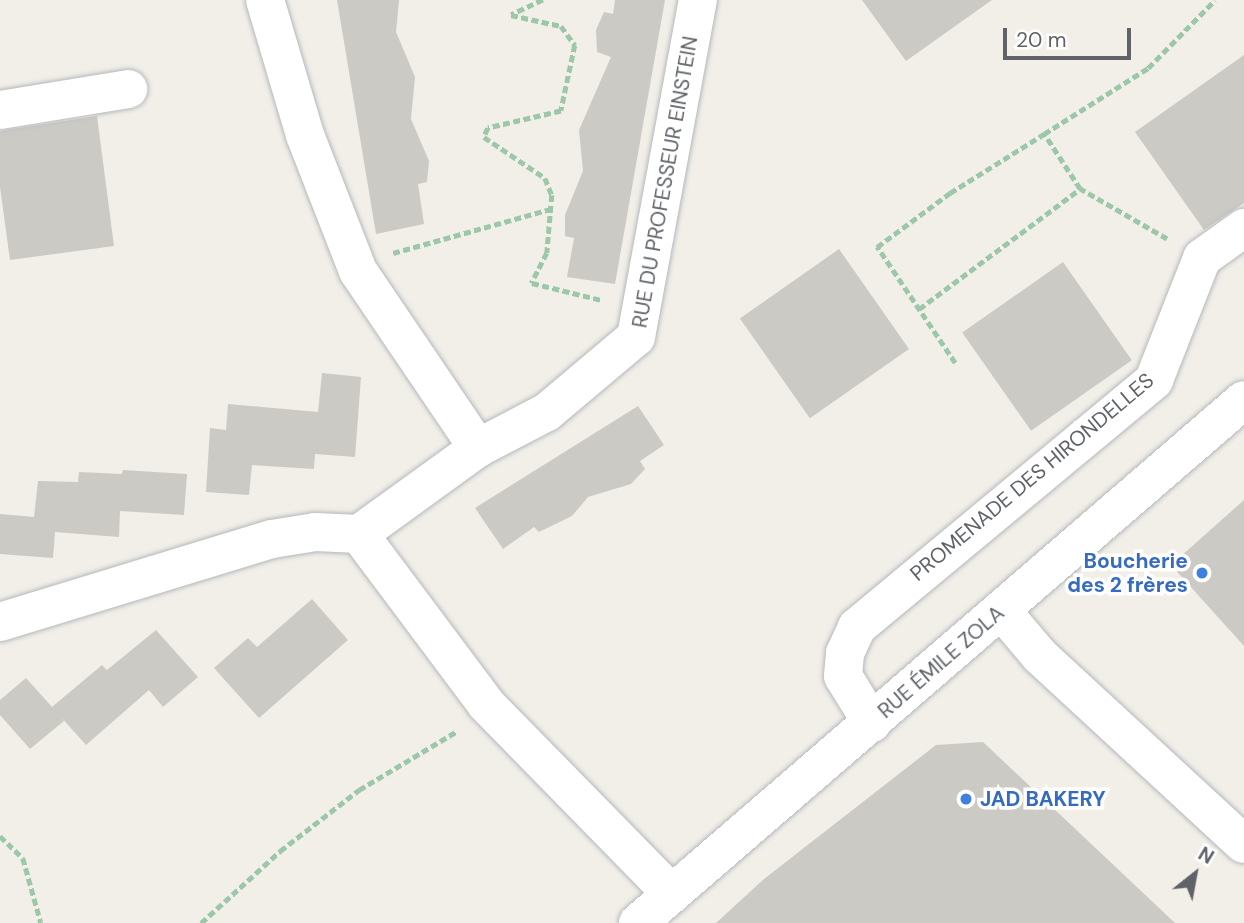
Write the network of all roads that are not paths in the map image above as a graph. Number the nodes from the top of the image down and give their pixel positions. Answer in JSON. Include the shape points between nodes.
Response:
{"nodes":[{"id":1,"x":265,"y":0,"type":"edge"},
{"id":2,"x":698,"y":0,"type":"edge"},
{"id":3,"x":128,"y":89,"type":"dead end"},
{"id":4,"x":0,"y":110,"type":"edge"},
{"id":5,"x":1244,"y":228,"type":"edge"},
{"id":6,"x":1244,"y":400,"type":"edge"},
{"id":7,"x":478,"y":448,"type":"junction"},
{"id":8,"x":359,"y":534,"type":"junction"},
{"id":9,"x":1001,"y":610,"type":"junction"},
{"id":10,"x":0,"y":622,"type":"edge"},
{"id":11,"x":872,"y":723,"type":"junction"},
{"id":12,"x":1244,"y":844,"type":"edge"},
{"id":13,"x":672,"y":894,"type":"junction"},
{"id":14,"x":638,"y":923,"type":"edge"}],
"edges":[{"from":1,"to":7,"type":"street","via":[[305,135],[356,263]]},
{"from":2,"to":7,"type":"street","name":"RUE DU PROFESSEUR EINSTEIN","via":[[636,337],[547,412]]},
{"from":3,"to":4,"type":"street"},
{"from":5,"to":11,"type":"street","name":"PROMENADE DES HIRONDELLES","via":[[1202,258],[1154,380],[857,627],[845,653],[843,676]]},
{"from":6,"to":9,"type":"street","name":"RUE ÉMILE ZOLA"},
{"from":7,"to":8,"type":"street","name":"RUE DU PROFESSEUR EINSTEIN"},
{"from":8,"to":10,"type":"street","via":[[315,532],[272,539]]},
{"from":8,"to":13,"type":"street","via":[[486,704]]},
{"from":9,"to":11,"type":"street","name":"RUE ÉMILE ZOLA"},
{"from":9,"to":12,"type":"street","via":[[1040,656]]},
{"from":11,"to":13,"type":"street","name":"RUE ÉMILE ZOLA"},
{"from":13,"to":14,"type":"street","name":"RUE ÉMILE ZOLA"}]}
